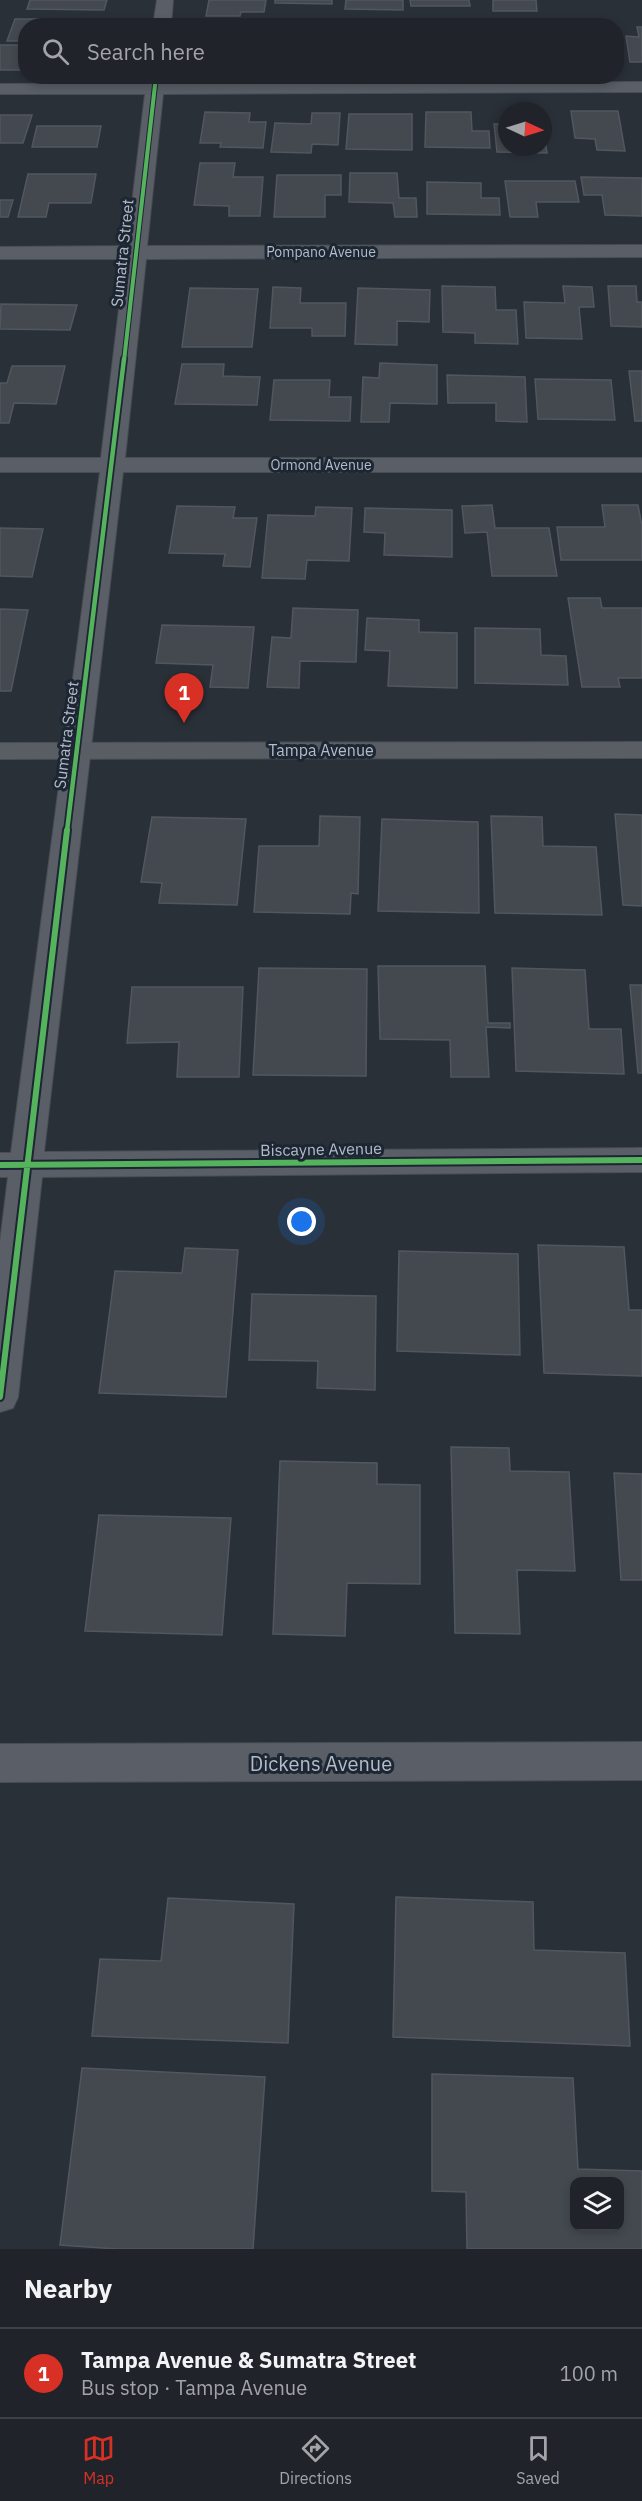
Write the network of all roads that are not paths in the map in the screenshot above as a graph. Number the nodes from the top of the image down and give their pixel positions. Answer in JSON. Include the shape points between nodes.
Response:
{"nodes":[{"id":1,"x":165,"y":0,"type":"edge"},
{"id":2,"x":163,"y":18,"type":"edge"},
{"id":3,"x":103,"y":84,"type":"edge"},
{"id":4,"x":155,"y":84,"type":"edge"},
{"id":5,"x":350,"y":84,"type":"edge"},
{"id":6,"x":642,"y":87,"type":"edge"},
{"id":7,"x":0,"y":88,"type":"edge"},
{"id":8,"x":642,"y":251,"type":"edge"},
{"id":9,"x":135,"y":252,"type":"junction"},
{"id":10,"x":0,"y":253,"type":"edge"},
{"id":11,"x":0,"y":465,"type":"edge"},
{"id":12,"x":112,"y":465,"type":"junction"},
{"id":13,"x":642,"y":465,"type":"edge"},
{"id":14,"x":642,"y":750,"type":"edge"},
{"id":15,"x":0,"y":751,"type":"edge"},
{"id":16,"x":77,"y":751,"type":"junction"},
{"id":17,"x":642,"y":1160,"type":"edge"},
{"id":18,"x":13,"y":1165,"type":"edge"},
{"id":19,"x":0,"y":1397,"type":"edge"},
{"id":20,"x":642,"y":1761,"type":"edge"},
{"id":21,"x":0,"y":1763,"type":"edge"}],
"edges":[{"from":1,"to":2,"type":"street"},
{"from":3,"to":7,"type":"street"},
{"from":4,"to":9,"type":"street","name":"Sumatra Street"},
{"from":5,"to":6,"type":"street"},
{"from":8,"to":9,"type":"street","name":"Pompano Avenue"},
{"from":9,"to":10,"type":"street","name":"Pompano Avenue"},
{"from":9,"to":12,"type":"street","name":"Sumatra Street"},
{"from":11,"to":12,"type":"street","name":"Ormond Avenue"},
{"from":12,"to":13,"type":"street","name":"Ormond Avenue"},
{"from":12,"to":16,"type":"street","name":"Sumatra Street"},
{"from":14,"to":16,"type":"street","name":"Tampa Avenue"},
{"from":15,"to":16,"type":"street","name":"Tampa Avenue"},
{"from":16,"to":18,"type":"street","name":"Sumatra Street"},
{"from":17,"to":18,"type":"street","name":"Biscayne Avenue"},
{"from":18,"to":19,"type":"street","name":"Sumatra Street"},
{"from":20,"to":21,"type":"street","name":"Dickens Avenue"}]}
